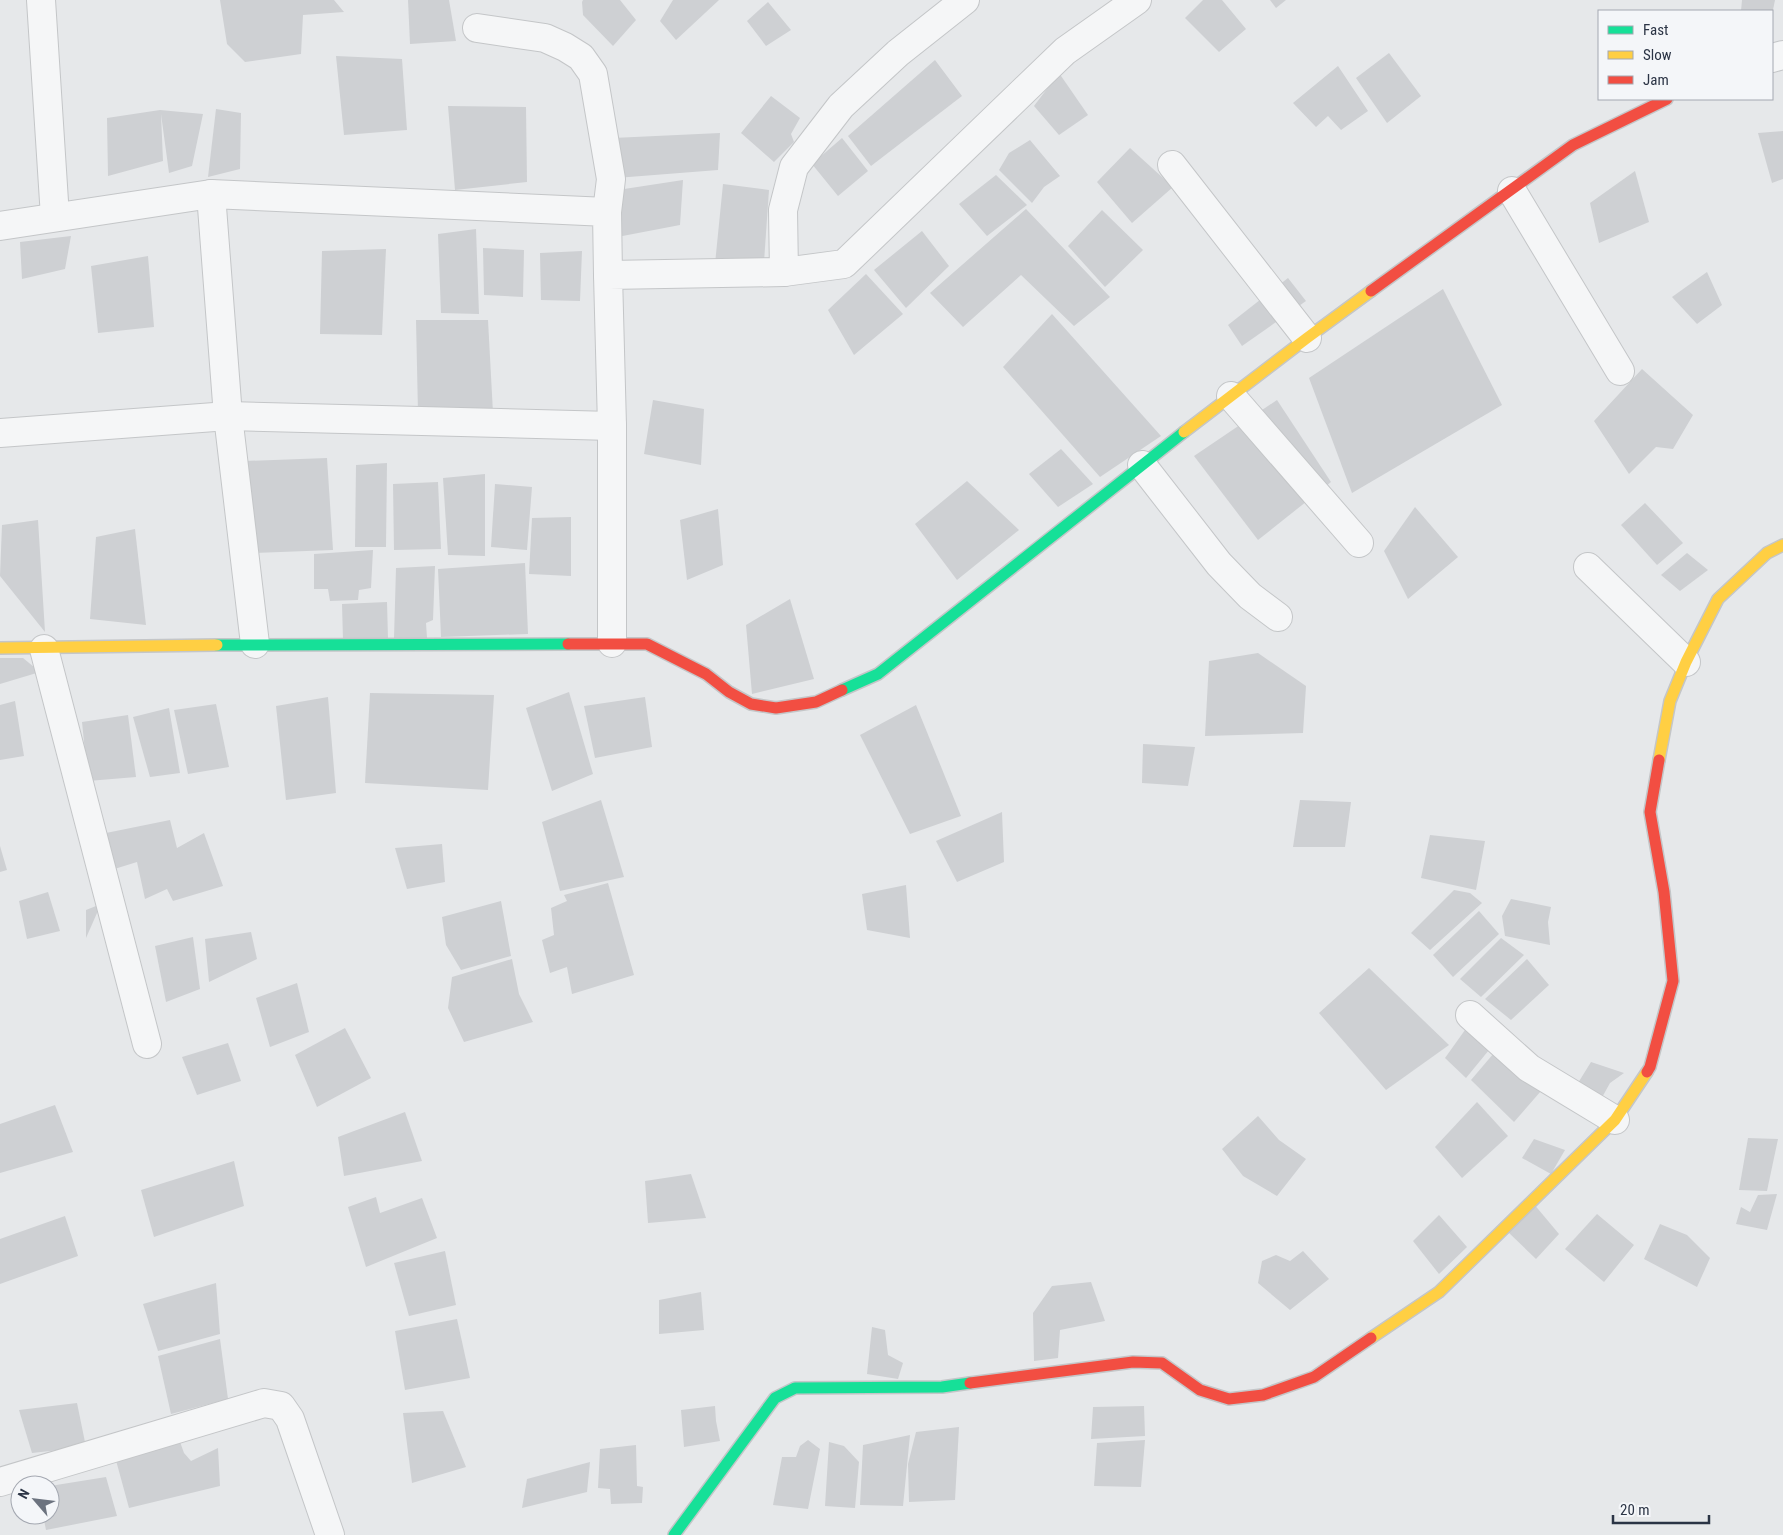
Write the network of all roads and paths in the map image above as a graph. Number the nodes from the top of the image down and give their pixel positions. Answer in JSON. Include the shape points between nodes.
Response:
{"nodes":[{"id":1,"x":41,"y":0,"type":"edge"},
{"id":2,"x":966,"y":0,"type":"edge"},
{"id":3,"x":1138,"y":0,"type":"edge"},
{"id":4,"x":476,"y":28,"type":"dead end"},
{"id":5,"x":1665,"y":100,"type":"edge"},
{"id":6,"x":1172,"y":166,"type":"dead end"},
{"id":7,"x":1512,"y":191,"type":"junction"},
{"id":8,"x":211,"y":194,"type":"junction"},
{"id":9,"x":607,"y":212,"type":"junction"},
{"id":10,"x":55,"y":217,"type":"junction"},
{"id":11,"x":0,"y":226,"type":"edge"},
{"id":12,"x":784,"y":272,"type":"junction"},
{"id":13,"x":608,"y":275,"type":"junction"},
{"id":14,"x":1306,"y":338,"type":"junction"},
{"id":15,"x":1620,"y":371,"type":"dead end"},
{"id":16,"x":1231,"y":396,"type":"junction"},
{"id":17,"x":228,"y":416,"type":"junction"},
{"id":18,"x":612,"y":426,"type":"junction"},
{"id":19,"x":0,"y":433,"type":"edge"},
{"id":20,"x":1142,"y":465,"type":"junction"},
{"id":21,"x":1359,"y":543,"type":"dead end"},
{"id":22,"x":1783,"y":545,"type":"edge"},
{"id":23,"x":1588,"y":566,"type":"dead end"},
{"id":24,"x":1278,"y":617,"type":"dead end"},
{"id":25,"x":612,"y":643,"type":"junction"},
{"id":26,"x":255,"y":644,"type":"junction"},
{"id":27,"x":0,"y":648,"type":"edge"},
{"id":28,"x":44,"y":648,"type":"junction"},
{"id":29,"x":1686,"y":662,"type":"junction"},
{"id":30,"x":1470,"y":1015,"type":"dead end"},
{"id":31,"x":147,"y":1044,"type":"dead end"},
{"id":32,"x":1615,"y":1120,"type":"junction"},
{"id":33,"x":0,"y":1482,"type":"edge"},
{"id":34,"x":330,"y":1535,"type":"edge"},
{"id":35,"x":674,"y":1535,"type":"edge"}],
"edges":[{"from":1,"to":10,"type":"street"},
{"from":2,"to":12,"type":"street","via":[[898,53],[841,106],[794,167],[783,210]]},
{"from":3,"to":12,"type":"street","via":[[1065,51],[844,264]]},
{"from":4,"to":9,"type":"street","via":[[545,38],[581,57],[593,74],[611,179]]},
{"from":5,"to":7,"type":"street","via":[[1573,145]]},
{"from":6,"to":14,"type":"street"},
{"from":7,"to":14,"type":"street"},
{"from":7,"to":15,"type":"street"},
{"from":8,"to":9,"type":"street"},
{"from":8,"to":10,"type":"street"},
{"from":8,"to":17,"type":"street"},
{"from":9,"to":13,"type":"street"},
{"from":10,"to":11,"type":"street"},
{"from":12,"to":13,"type":"street"},
{"from":13,"to":18,"type":"street"},
{"from":14,"to":16,"type":"street"},
{"from":16,"to":20,"type":"street"},
{"from":16,"to":21,"type":"street"},
{"from":17,"to":18,"type":"street"},
{"from":17,"to":19,"type":"street"},
{"from":17,"to":26,"type":"street"},
{"from":18,"to":25,"type":"street"},
{"from":20,"to":24,"type":"street","via":[[1219,564],[1250,596]]},
{"from":20,"to":25,"type":"street","via":[[878,674],[816,702],[776,708],[751,704],[706,674],[647,644]]},
{"from":22,"to":29,"type":"street","via":[[1767,553],[1718,599]]},
{"from":23,"to":29,"type":"street"},
{"from":25,"to":26,"type":"street"},
{"from":26,"to":28,"type":"street"},
{"from":27,"to":28,"type":"street"},
{"from":28,"to":31,"type":"street"},
{"from":29,"to":32,"type":"street","via":[[1670,701],[1650,812],[1664,892],[1673,981],[1650,1067]]},
{"from":30,"to":32,"type":"street","via":[[1529,1068]]},
{"from":32,"to":35,"type":"street","via":[[1439,1292],[1314,1377],[1263,1395],[1229,1399],[1200,1390],[1162,1363],[1142,1362],[942,1386],[795,1388],[775,1398]]},
{"from":33,"to":34,"type":"street","via":[[264,1403],[281,1406],[290,1419]]}]}
